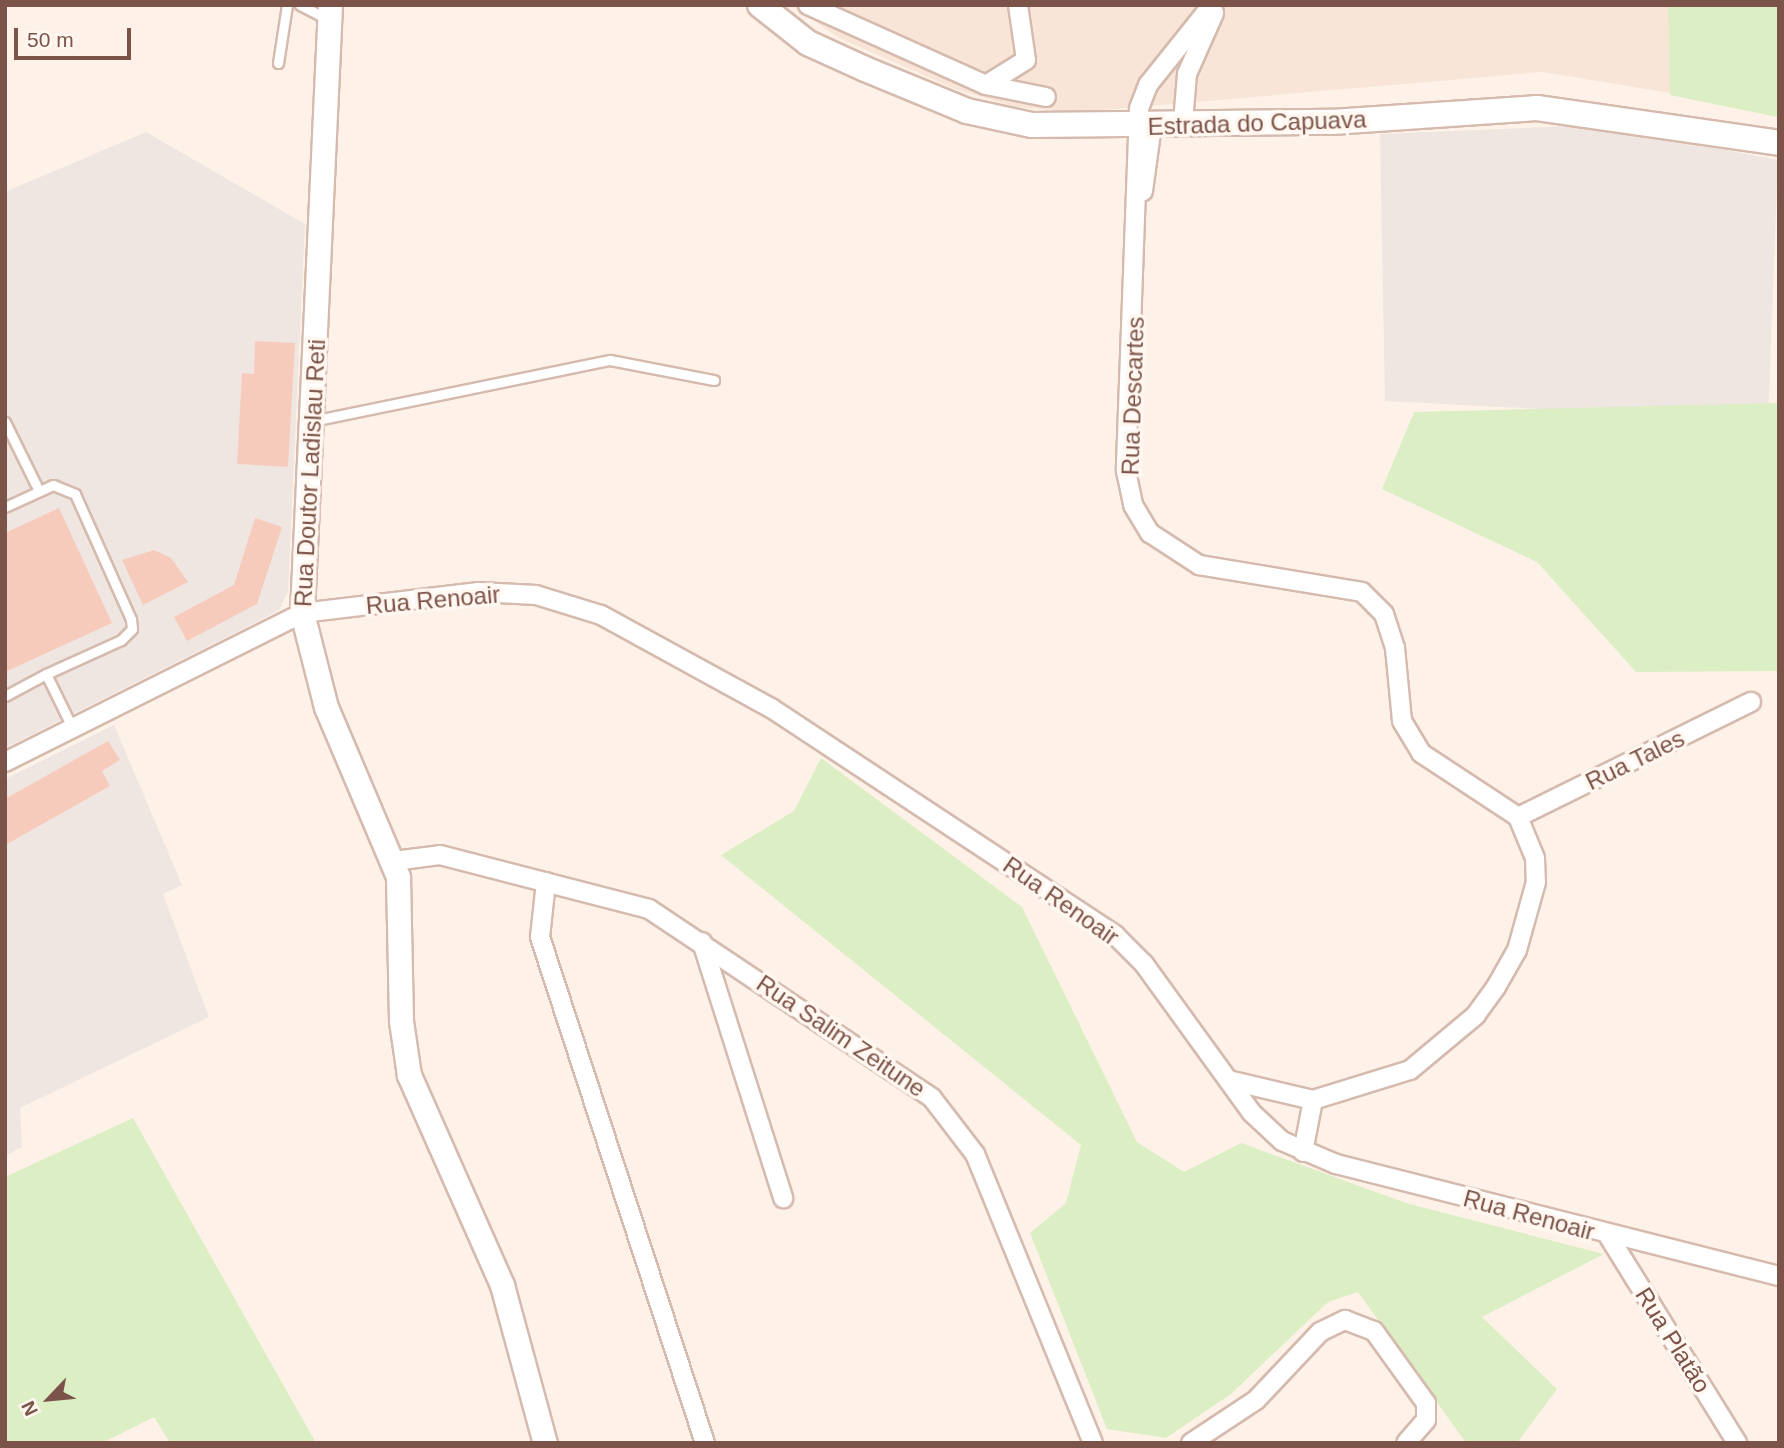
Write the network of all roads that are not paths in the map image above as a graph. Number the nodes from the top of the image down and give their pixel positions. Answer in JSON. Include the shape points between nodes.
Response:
{"nodes":[{"id":1,"x":287,"y":5,"type":"edge"},
{"id":2,"x":300,"y":5,"type":"edge"},
{"id":3,"x":760,"y":5,"type":"edge"},
{"id":4,"x":808,"y":5,"type":"edge"},
{"id":5,"x":1018,"y":5,"type":"edge"},
{"id":6,"x":1212,"y":5,"type":"edge"},
{"id":7,"x":1218,"y":5,"type":"edge"},
{"id":8,"x":331,"y":13,"type":"edge"},
{"id":9,"x":278,"y":63,"type":"dead end"},
{"id":10,"x":986,"y":85,"type":"junction"},
{"id":11,"x":1046,"y":97,"type":"dead end"},
{"id":12,"x":1183,"y":122,"type":"junction"},
{"id":13,"x":1144,"y":126,"type":"junction"},
{"id":14,"x":1779,"y":143,"type":"edge"},
{"id":15,"x":714,"y":380,"type":"dead end"},
{"id":16,"x":5,"y":422,"type":"edge"},
{"id":17,"x":310,"y":422,"type":"junction"},
{"id":18,"x":39,"y":491,"type":"junction"},
{"id":19,"x":5,"y":507,"type":"edge"},
{"id":20,"x":302,"y":613,"type":"junction"},
{"id":21,"x":46,"y":674,"type":"junction"},
{"id":22,"x":5,"y":696,"type":"edge"},
{"id":23,"x":1751,"y":702,"type":"dead end"},
{"id":24,"x":72,"y":727,"type":"junction"},
{"id":25,"x":5,"y":762,"type":"edge"},
{"id":26,"x":1518,"y":817,"type":"junction"},
{"id":27,"x":394,"y":861,"type":"junction"},
{"id":28,"x":546,"y":881,"type":"junction"},
{"id":29,"x":702,"y":942,"type":"junction"},
{"id":30,"x":1228,"y":1080,"type":"junction"},
{"id":31,"x":1313,"y":1100,"type":"junction"},
{"id":32,"x":1303,"y":1152,"type":"junction"},
{"id":33,"x":783,"y":1198,"type":"dead end"},
{"id":34,"x":1609,"y":1237,"type":"junction"},
{"id":35,"x":1779,"y":1276,"type":"edge"},
{"id":36,"x":545,"y":1443,"type":"edge"},
{"id":37,"x":705,"y":1443,"type":"edge"},
{"id":38,"x":1093,"y":1443,"type":"edge"},
{"id":39,"x":1191,"y":1443,"type":"edge"},
{"id":40,"x":1406,"y":1443,"type":"edge"},
{"id":41,"x":1737,"y":1443,"type":"edge"}],
"edges":[{"from":1,"to":9,"type":"lane"},
{"from":2,"to":8,"type":"lane"},
{"from":3,"to":13,"type":"main road","name":"Estrada do Capuava","via":[[808,43],[967,111],[1032,125]]},
{"from":4,"to":10,"type":"street"},
{"from":5,"to":10,"type":"street","via":[[1027,60]]},
{"from":6,"to":13,"type":"street","name":"Rua Descartes","via":[[1148,85]]},
{"from":7,"to":12,"type":"street","via":[[1187,74]]},
{"from":8,"to":17,"type":"street","name":"Rua Doutor Ladislau Reti"},
{"from":10,"to":11,"type":"street"},
{"from":12,"to":13,"type":"main road","name":"Estrada do Capuava"},
{"from":12,"to":14,"type":"main road","name":"Estrada do Capuava","via":[[1332,122],[1537,108]]},
{"from":13,"to":26,"type":"street","name":"Rua Descartes","via":[[1126,471],[1133,505],[1150,533],[1199,565],[1362,592],[1384,614],[1395,648],[1402,721],[1421,753]]},
{"from":15,"to":17,"type":"lane","via":[[610,360]]},
{"from":16,"to":18,"type":"lane"},
{"from":17,"to":20,"type":"street","name":"Rua Doutor Ladislau Reti"},
{"from":18,"to":19,"type":"lane"},
{"from":18,"to":21,"type":"lane","via":[[65,486],[75,494],[132,629]]},
{"from":20,"to":24,"type":"street","name":"Rua Renoair"},
{"from":20,"to":27,"type":"street","name":"Rua Doutor Ladislau Reti","via":[[326,707]]},
{"from":20,"to":30,"type":"street","name":"Rua Renoair","via":[[479,592],[536,594],[601,615],[662,645],[771,708],[1115,935]]},
{"from":21,"to":22,"type":"lane"},
{"from":21,"to":24,"type":"lane"},
{"from":23,"to":26,"type":"street","name":"Rua Tales"},
{"from":24,"to":25,"type":"street","name":"Rua Renoair"},
{"from":26,"to":31,"type":"street","via":[[1535,858],[1536,882],[1517,950],[1476,1016],[1410,1070]]},
{"from":27,"to":28,"type":"street","name":"Rua Salim Zeitune","via":[[440,855]]},
{"from":27,"to":36,"type":"street","name":"Rua Doutor Ladislau Reti","via":[[409,1075],[502,1284]]},
{"from":28,"to":29,"type":"street","name":"Rua Salim Zeitune","via":[[649,909]]},
{"from":28,"to":37,"type":"street","via":[[540,937]]},
{"from":29,"to":33,"type":"street"},
{"from":29,"to":38,"type":"street","name":"Rua Salim Zeitune","via":[[932,1098],[955,1122],[975,1154]]},
{"from":30,"to":31,"type":"street"},
{"from":30,"to":32,"type":"street","name":"Rua Renoair","via":[[1252,1114]]},
{"from":31,"to":32,"type":"street"},
{"from":32,"to":34,"type":"street","name":"Rua Renoair"},
{"from":34,"to":35,"type":"street","name":"Rua Renoair"},
{"from":34,"to":41,"type":"street","name":"Rua Platão"},
{"from":39,"to":40,"type":"street","via":[[1256,1399],[1320,1332],[1345,1320],[1374,1331],[1426,1403],[1428,1415]]}]}
